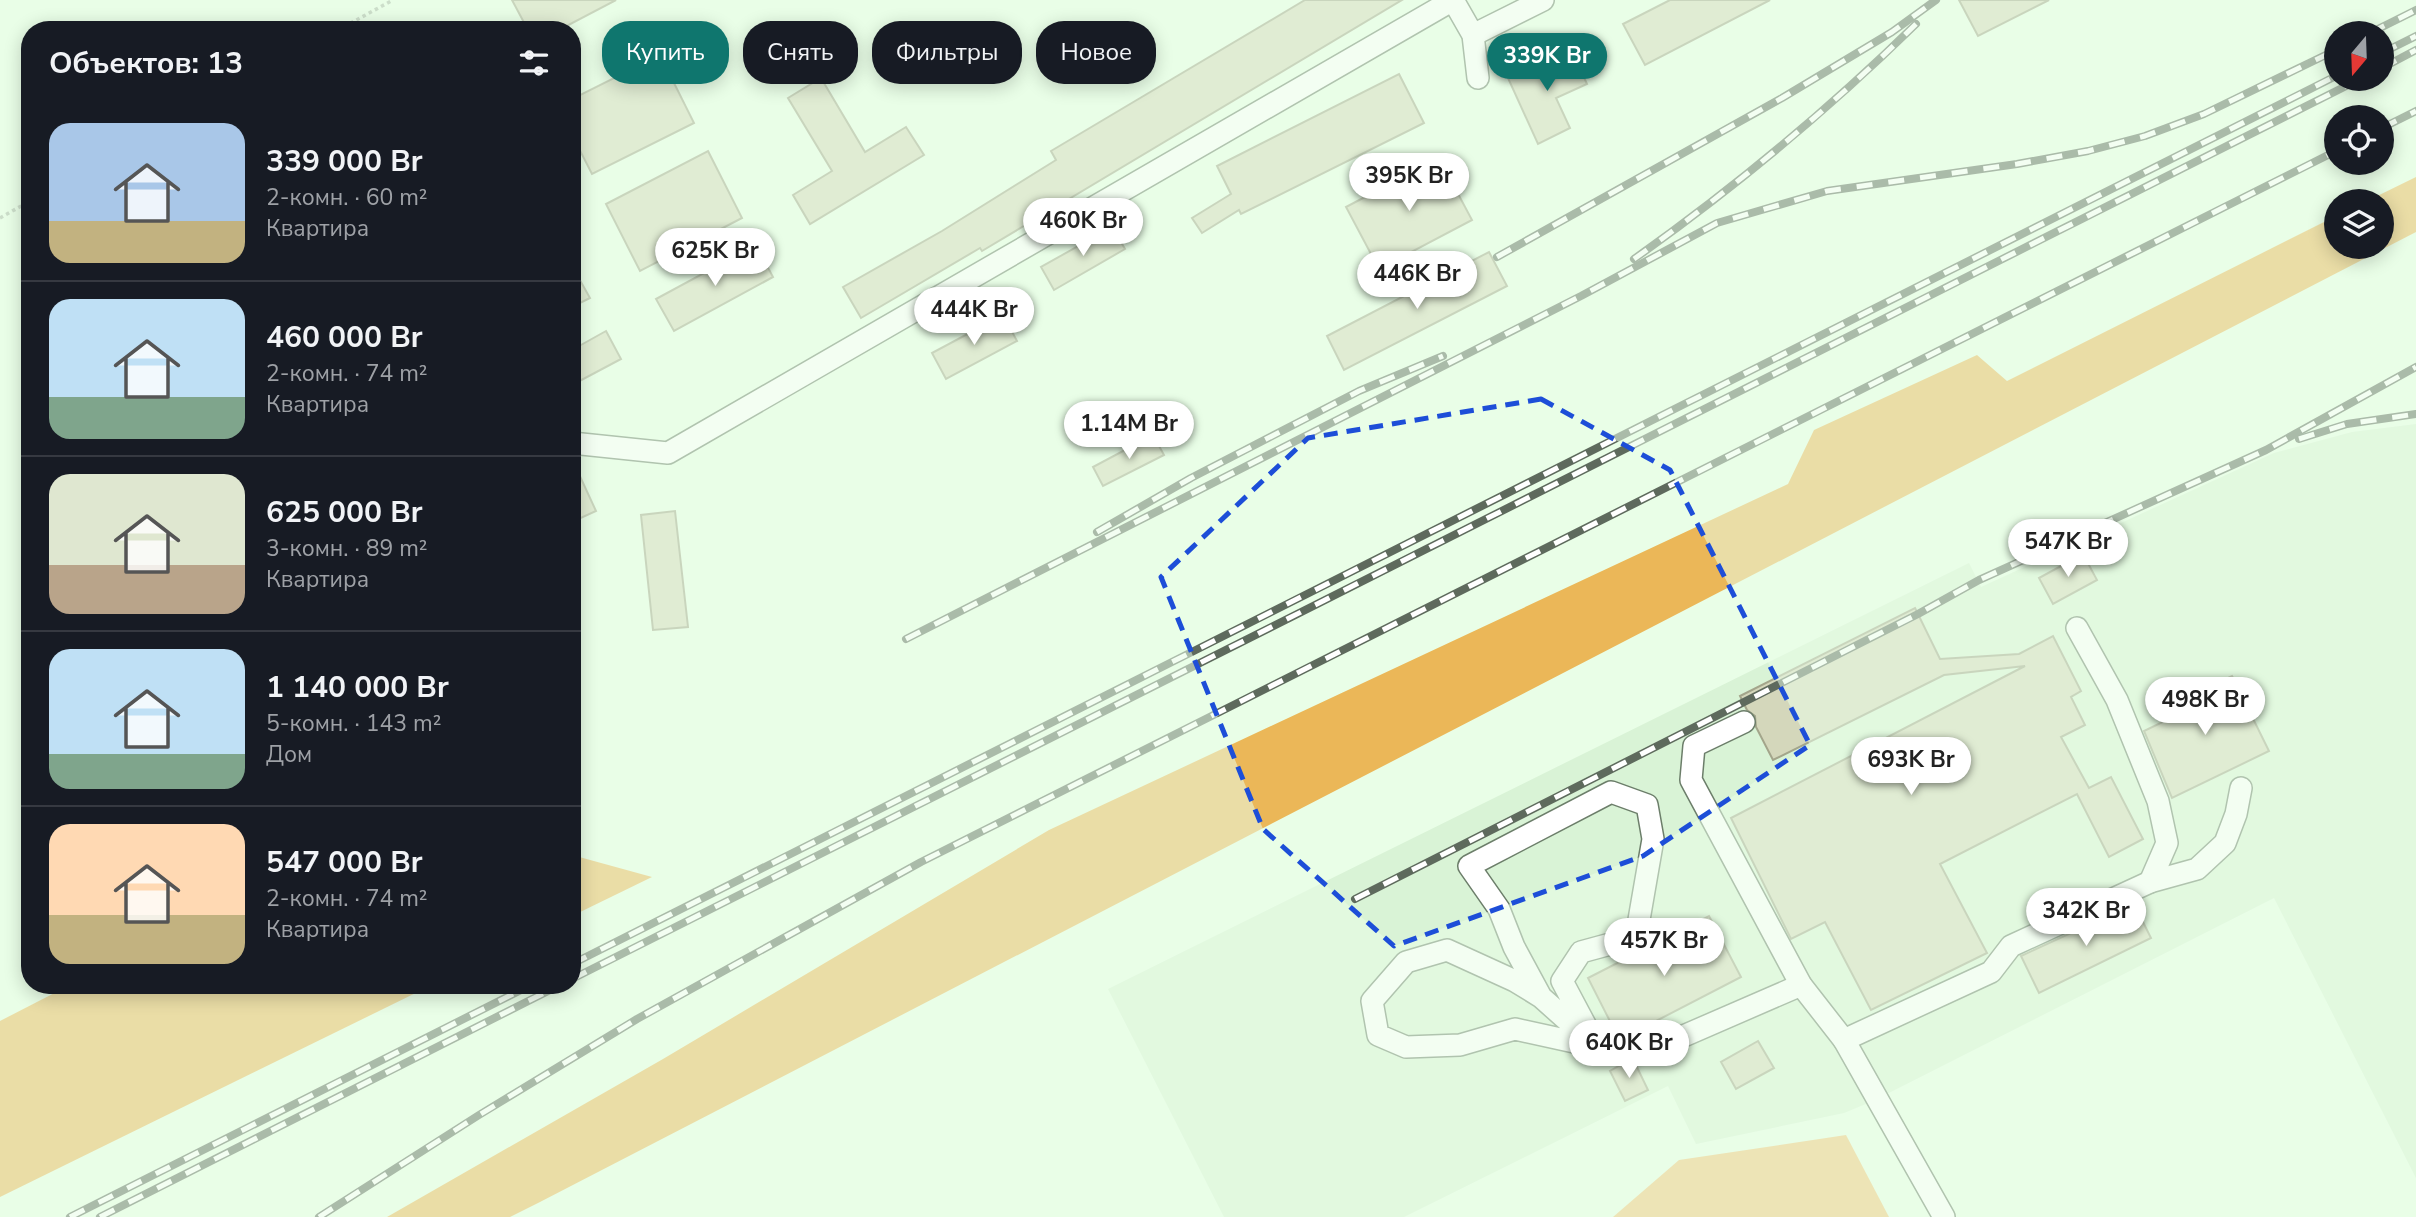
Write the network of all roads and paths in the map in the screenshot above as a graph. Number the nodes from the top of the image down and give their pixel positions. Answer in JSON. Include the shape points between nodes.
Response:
{"nodes":[{"id":1,"x":393,"y":0,"type":"edge"},
{"id":2,"x":1453,"y":0,"type":"edge"},
{"id":3,"x":1543,"y":0,"type":"edge"},
{"id":4,"x":354,"y":21,"type":"edge"},
{"id":5,"x":1472,"y":35,"type":"junction"},
{"id":6,"x":1478,"y":78,"type":"dead end"},
{"id":7,"x":21,"y":206,"type":"edge"},
{"id":8,"x":0,"y":218,"type":"edge"},
{"id":9,"x":581,"y":444,"type":"edge"},
{"id":10,"x":2077,"y":628,"type":"dead end"},
{"id":11,"x":1744,"y":722,"type":"dead end"},
{"id":12,"x":2241,"y":788,"type":"dead end"},
{"id":13,"x":2151,"y":882,"type":"junction"},
{"id":14,"x":1801,"y":985,"type":"junction"},
{"id":15,"x":1541,"y":997,"type":"junction"},
{"id":16,"x":1844,"y":1040,"type":"junction"},
{"id":17,"x":1597,"y":1047,"type":"junction"},
{"id":18,"x":1944,"y":1217,"type":"edge"}],
"edges":[{"from":1,"to":4,"type":"path"},
{"from":2,"to":5,"type":"lane"},
{"from":2,"to":9,"type":"lane","via":[[668,453]]},
{"from":3,"to":5,"type":"lane"},
{"from":5,"to":6,"type":"lane"},
{"from":7,"to":8,"type":"path"},
{"from":10,"to":13,"type":"lane","via":[[2117,700],[2158,801],[2167,843]]},
{"from":11,"to":14,"type":"lane","via":[[1695,746],[1691,779]]},
{"from":12,"to":13,"type":"lane","via":[[2225,843],[2197,869]]},
{"from":13,"to":16,"type":"lane","via":[[2011,946],[1991,972]]},
{"from":14,"to":16,"type":"lane"},
{"from":14,"to":17,"type":"lane","via":[[1649,1051]]},
{"from":15,"to":17,"type":"lane"},
{"from":15,"to":17,"type":"lane","via":[[1447,950],[1406,962],[1372,1002],[1378,1035],[1406,1047],[1460,1045],[1515,1028]]},
{"from":15,"to":17,"type":"lane","via":[[1499,909],[1469,866],[1611,792],[1647,805],[1653,839],[1636,937],[1581,951],[1562,981]]},
{"from":16,"to":18,"type":"lane"}]}
